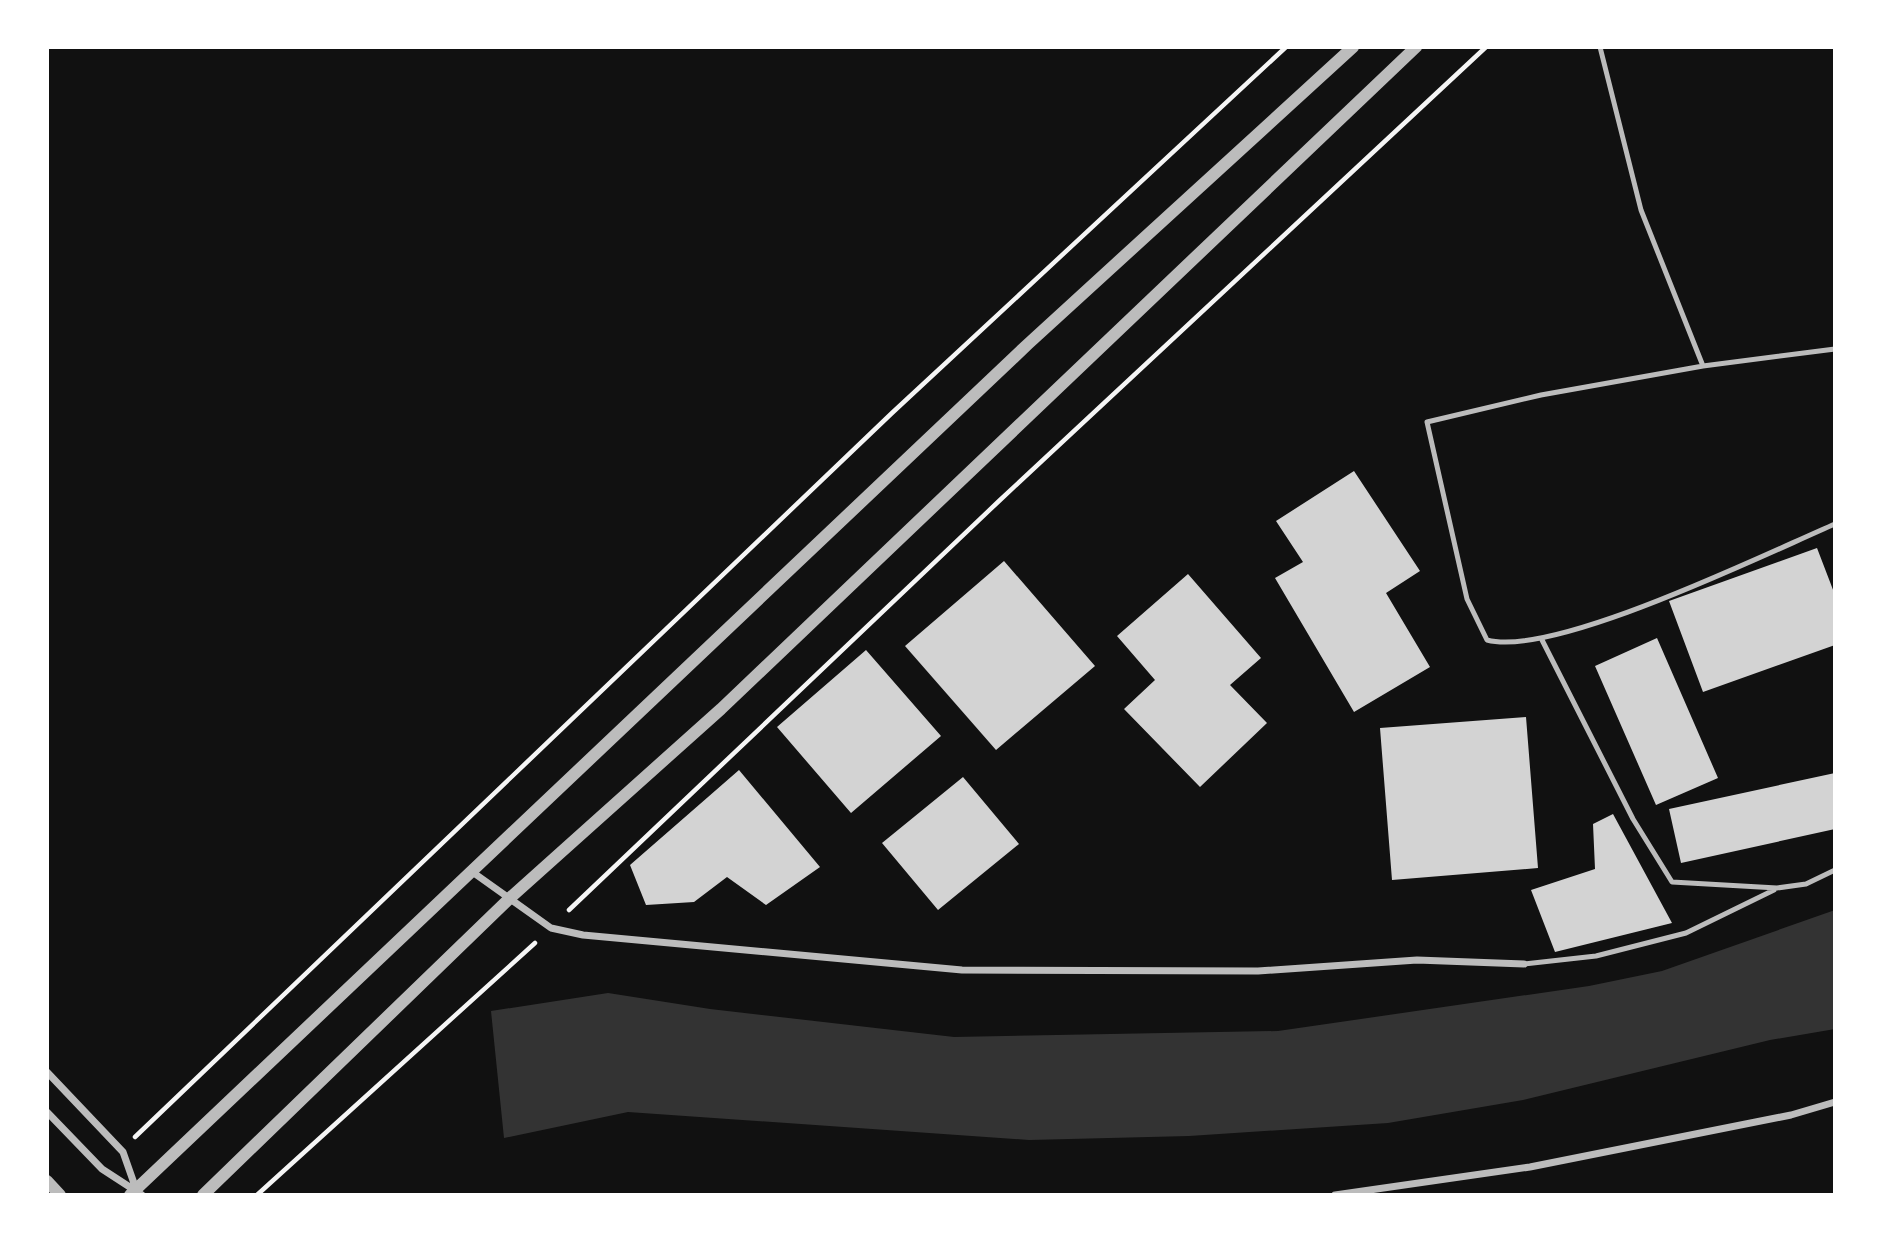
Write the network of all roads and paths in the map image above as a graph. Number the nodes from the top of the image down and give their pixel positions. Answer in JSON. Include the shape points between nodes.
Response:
{"nodes":[{"id":1,"x":1286,"y":47,"type":"edge"},
{"id":2,"x":1353,"y":47,"type":"edge"},
{"id":3,"x":1416,"y":47,"type":"edge"},
{"id":4,"x":1486,"y":47,"type":"edge"},
{"id":5,"x":1600,"y":47,"type":"edge"},
{"id":6,"x":1835,"y":349,"type":"edge"},
{"id":7,"x":1703,"y":366,"type":"junction"},
{"id":8,"x":1835,"y":524,"type":"edge"},
{"id":9,"x":1541,"y":638,"type":"junction"},
{"id":10,"x":471,"y":870,"type":"junction"},
{"id":11,"x":1835,"y":870,"type":"edge"},
{"id":12,"x":1777,"y":888,"type":"junction"},
{"id":13,"x":512,"y":897,"type":"junction"},
{"id":14,"x":551,"y":928,"type":"junction"},
{"id":15,"x":1524,"y":964,"type":"joint"},
{"id":16,"x":47,"y":1072,"type":"edge"},
{"id":17,"x":1835,"y":1102,"type":"edge"},
{"id":18,"x":47,"y":1112,"type":"edge"},
{"id":19,"x":123,"y":1152,"type":"junction"},
{"id":20,"x":47,"y":1181,"type":"edge"},
{"id":21,"x":136,"y":1193,"type":"edge"},
{"id":22,"x":60,"y":1195,"type":"edge"},
{"id":23,"x":204,"y":1195,"type":"edge"},
{"id":24,"x":257,"y":1195,"type":"edge"},
{"id":25,"x":1335,"y":1195,"type":"edge"}],
"edges":[{"from":1,"to":19,"type":"path","via":[[872,432]]},
{"from":2,"to":10,"type":"street","via":[[1018,353]]},
{"from":3,"to":13,"type":"street","via":[[731,700]]},
{"from":4,"to":14,"type":"path","via":[[999,501]]},
{"from":5,"to":7,"type":"lane","via":[[1641,210]]},
{"from":6,"to":7,"type":"lane"},
{"from":7,"to":9,"type":"lane","via":[[1541,395],[1427,422],[1467,598],[1487,640],[1501,644]]},
{"from":8,"to":9,"type":"lane","via":[[1619,616]]},
{"from":9,"to":12,"type":"lane","via":[[1633,819],[1672,881]]},
{"from":10,"to":13,"type":"street"},
{"from":10,"to":21,"type":"street"},
{"from":11,"to":12,"type":"lane","via":[[1806,884]]},
{"from":12,"to":15,"type":"lane","via":[[1686,933],[1596,956]]},
{"from":13,"to":14,"type":"street"},
{"from":13,"to":23,"type":"street"},
{"from":14,"to":15,"type":"street","via":[[583,935],[962,970],[1258,971],[1417,961]]},
{"from":14,"to":24,"type":"path"},
{"from":16,"to":19,"type":"street"},
{"from":17,"to":25,"type":"street","via":[[1791,1115],[1531,1167]]},
{"from":18,"to":21,"type":"street","via":[[102,1169]]},
{"from":19,"to":21,"type":"street"},
{"from":20,"to":22,"type":"street"}]}
